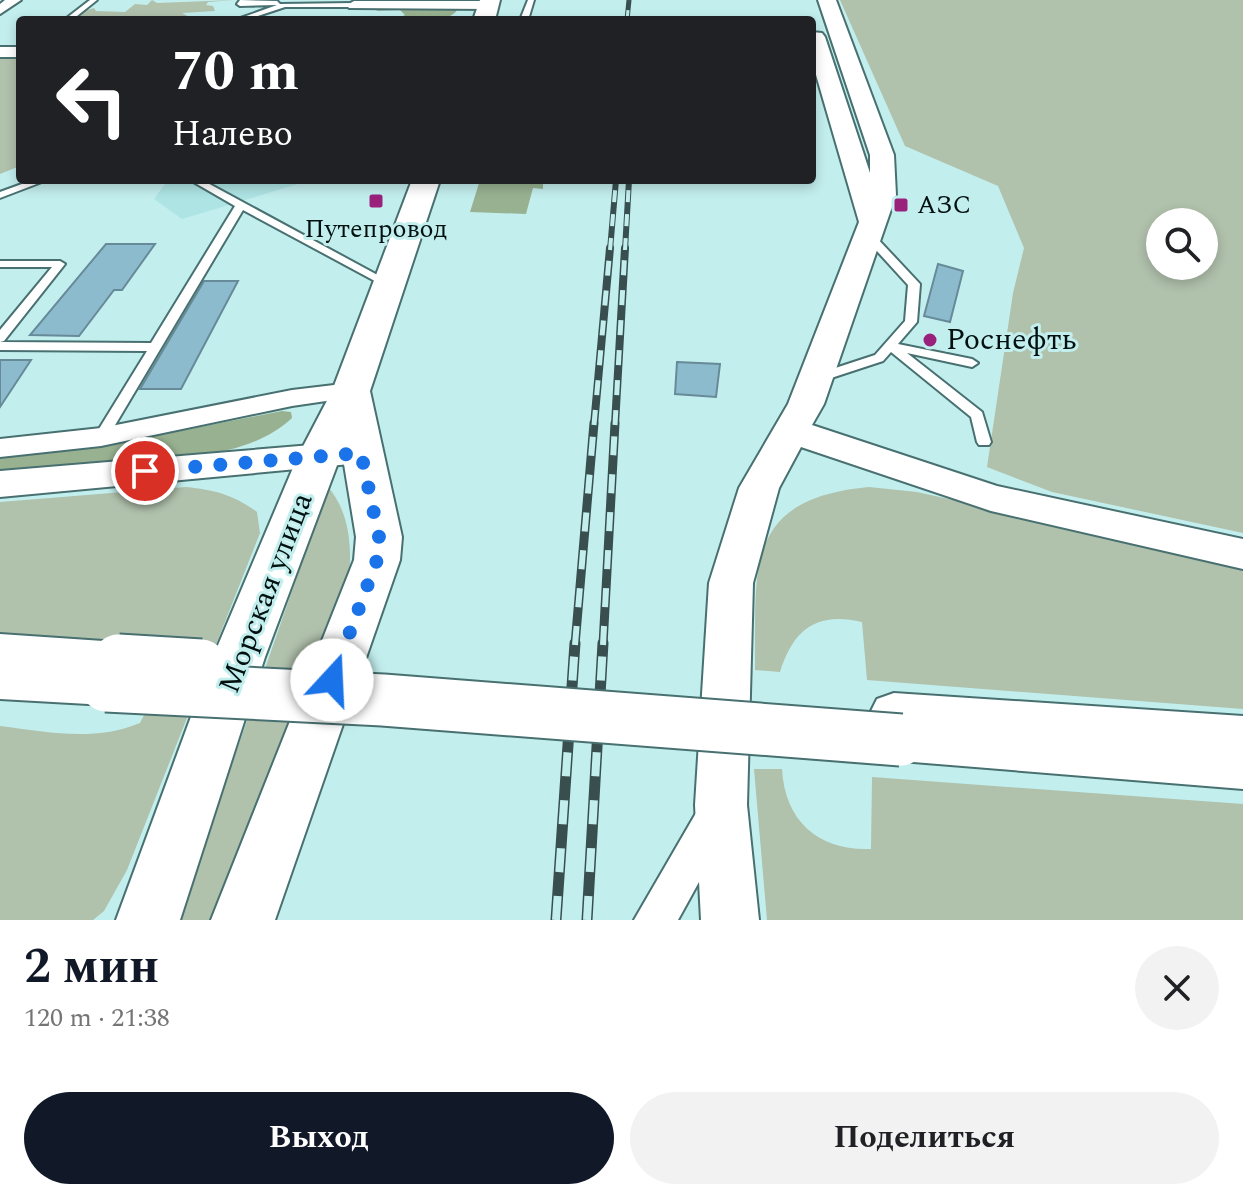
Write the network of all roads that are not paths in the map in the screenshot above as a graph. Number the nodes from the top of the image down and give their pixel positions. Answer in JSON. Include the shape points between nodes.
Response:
{"nodes":[{"id":1,"x":14,"y":0,"type":"edge"},
{"id":2,"x":94,"y":0,"type":"edge"},
{"id":3,"x":243,"y":0,"type":"edge"},
{"id":4,"x":827,"y":0,"type":"edge"},
{"id":5,"x":356,"y":2,"type":"edge"},
{"id":6,"x":286,"y":3,"type":"edge"},
{"id":7,"x":383,"y":5,"type":"junction"},
{"id":8,"x":488,"y":8,"type":"edge"},
{"id":9,"x":0,"y":10,"type":"edge"},
{"id":10,"x":73,"y":16,"type":"edge"},
{"id":11,"x":250,"y":16,"type":"edge"},
{"id":12,"x":346,"y":16,"type":"edge"},
{"id":13,"x":816,"y":37,"type":"edge"},
{"id":14,"x":867,"y":156,"type":"junction"},
{"id":15,"x":31,"y":184,"type":"edge"},
{"id":16,"x":203,"y":184,"type":"edge"},
{"id":17,"x":425,"y":184,"type":"edge"},
{"id":18,"x":0,"y":195,"type":"edge"},
{"id":19,"x":241,"y":204,"type":"junction"},
{"id":20,"x":871,"y":229,"type":"junction"},
{"id":21,"x":0,"y":264,"type":"edge"},
{"id":22,"x":391,"y":285,"type":"junction"},
{"id":23,"x":0,"y":338,"type":"edge"},
{"id":24,"x":0,"y":346,"type":"edge"},
{"id":25,"x":890,"y":346,"type":"junction"},
{"id":26,"x":152,"y":347,"type":"junction"},
{"id":27,"x":972,"y":363,"type":"dead end"},
{"id":28,"x":817,"y":378,"type":"junction"},
{"id":29,"x":930,"y":378,"type":"junction"},
{"id":30,"x":351,"y":391,"type":"junction"},
{"id":31,"x":931,"y":397,"type":"dead end"},
{"id":32,"x":792,"y":431,"type":"junction"},
{"id":33,"x":101,"y":437,"type":"junction"},
{"id":34,"x":984,"y":442,"type":"dead end"},
{"id":35,"x":0,"y":448,"type":"edge"},
{"id":36,"x":340,"y":455,"type":"junction"},
{"id":37,"x":0,"y":484,"type":"edge"},
{"id":38,"x":1243,"y":554,"type":"edge"},
{"id":39,"x":0,"y":652,"type":"edge"},
{"id":40,"x":112,"y":673,"type":"junction"},
{"id":41,"x":0,"y":680,"type":"edge"},
{"id":42,"x":897,"y":726,"type":"junction"},
{"id":43,"x":1243,"y":737,"type":"edge"},
{"id":44,"x":1243,"y":767,"type":"edge"},
{"id":45,"x":721,"y":805,"type":"junction"},
{"id":46,"x":148,"y":920,"type":"edge"},
{"id":47,"x":243,"y":920,"type":"edge"},
{"id":48,"x":655,"y":920,"type":"edge"},
{"id":49,"x":730,"y":920,"type":"edge"}],
"edges":[{"from":1,"to":9,"type":"street"},
{"from":2,"to":10,"type":"lane"},
{"from":3,"to":6,"type":"lane","via":[[240,4]]},
{"from":4,"to":14,"type":"main road"},
{"from":5,"to":6,"type":"lane"},
{"from":5,"to":7,"type":"street"},
{"from":6,"to":11,"type":"lane"},
{"from":7,"to":8,"type":"street"},
{"from":7,"to":12,"type":"street"},
{"from":13,"to":14,"type":"main road"},
{"from":14,"to":20,"type":"main road"},
{"from":14,"to":20,"type":"main road","via":[[883,195]]},
{"from":15,"to":18,"type":"lane"},
{"from":16,"to":19,"type":"lane"},
{"from":17,"to":22,"type":"main road","name":"Морская улица"},
{"from":19,"to":22,"type":"lane"},
{"from":19,"to":26,"type":"lane"},
{"from":20,"to":25,"type":"lane","via":[[914,284],[911,322]]},
{"from":20,"to":28,"type":"main road"},
{"from":21,"to":23,"type":"lane","via":[[60,264]]},
{"from":22,"to":30,"type":"main road","name":"Морская улица"},
{"from":24,"to":26,"type":"lane"},
{"from":25,"to":27,"type":"lane"},
{"from":25,"to":28,"type":"lane","via":[[879,358]]},
{"from":25,"to":29,"type":"lane"},
{"from":26,"to":33,"type":"lane"},
{"from":28,"to":32,"type":"main road"},
{"from":29,"to":31,"type":"lane"},
{"from":29,"to":34,"type":"lane","via":[[977,415]]},
{"from":30,"to":33,"type":"street"},
{"from":30,"to":36,"type":"main road","name":"Морская улица"},
{"from":32,"to":38,"type":"main road","via":[[991,498]]},
{"from":32,"to":45,"type":"main road","via":[[759,488],[731,583]]},
{"from":33,"to":35,"type":"street"},
{"from":36,"to":37,"type":"main road"},
{"from":36,"to":46,"type":"main road","name":"Морская улица","via":[[239,657]]},
{"from":36,"to":47,"type":"main road","via":[[379,537],[377,560]]},
{"from":39,"to":40,"type":"main road"},
{"from":40,"to":41,"type":"main road"},
{"from":40,"to":42,"type":"main road","bridge":true,"via":[[383,700]]},
{"from":42,"to":43,"type":"main road"},
{"from":42,"to":44,"type":"main road"},
{"from":45,"to":48,"type":"street"},
{"from":45,"to":49,"type":"main road"}]}
